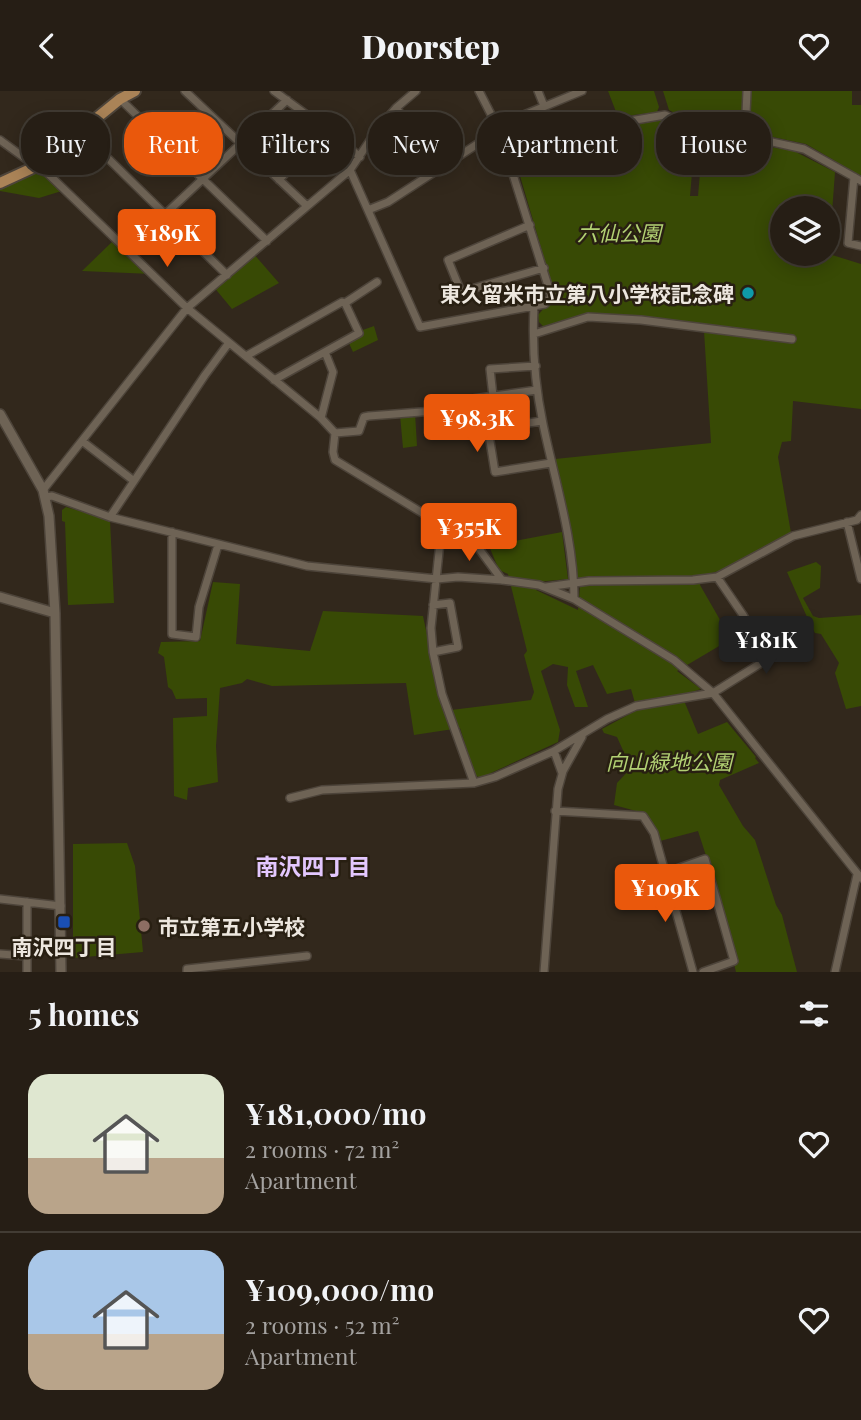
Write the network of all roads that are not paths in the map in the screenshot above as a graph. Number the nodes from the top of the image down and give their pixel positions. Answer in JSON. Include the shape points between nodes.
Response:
{"nodes":[{"id":1,"x":135,"y":91,"type":"edge"},
{"id":2,"x":185,"y":91,"type":"edge"},
{"id":3,"x":274,"y":91,"type":"edge"},
{"id":4,"x":416,"y":91,"type":"edge"},
{"id":5,"x":480,"y":91,"type":"edge"},
{"id":6,"x":538,"y":91,"type":"edge"},
{"id":7,"x":582,"y":91,"type":"edge"},
{"id":8,"x":747,"y":91,"type":"edge"},
{"id":9,"x":120,"y":99,"type":"junction"},
{"id":10,"x":288,"y":100,"type":"junction"},
{"id":11,"x":544,"y":106,"type":"junction"},
{"id":12,"x":396,"y":109,"type":"junction"},
{"id":13,"x":104,"y":112,"type":"edge"},
{"id":14,"x":275,"y":112,"type":"edge"},
{"id":15,"x":304,"y":112,"type":"edge"},
{"id":16,"x":393,"y":112,"type":"edge"},
{"id":17,"x":398,"y":112,"type":"edge"},
{"id":18,"x":490,"y":112,"type":"edge"},
{"id":19,"x":531,"y":112,"type":"edge"},
{"id":20,"x":746,"y":112,"type":"edge"},
{"id":21,"x":0,"y":140,"type":"edge"},
{"id":22,"x":237,"y":141,"type":"edge"},
{"id":23,"x":477,"y":142,"type":"edge"},
{"id":24,"x":771,"y":142,"type":"edge"},
{"id":25,"x":368,"y":145,"type":"edge"},
{"id":26,"x":237,"y":147,"type":"edge"},
{"id":27,"x":354,"y":152,"type":"edge"},
{"id":28,"x":21,"y":153,"type":"edge"},
{"id":29,"x":360,"y":157,"type":"junction"},
{"id":30,"x":110,"y":160,"type":"edge"},
{"id":31,"x":354,"y":165,"type":"edge"},
{"id":32,"x":21,"y":173,"type":"edge"},
{"id":33,"x":49,"y":175,"type":"edge"},
{"id":34,"x":274,"y":175,"type":"edge"},
{"id":35,"x":284,"y":175,"type":"edge"},
{"id":36,"x":344,"y":175,"type":"edge"},
{"id":37,"x":352,"y":175,"type":"edge"},
{"id":38,"x":514,"y":175,"type":"edge"},
{"id":39,"x":858,"y":179,"type":"edge"},
{"id":40,"x":202,"y":180,"type":"junction"},
{"id":41,"x":279,"y":180,"type":"junction"},
{"id":42,"x":0,"y":183,"type":"edge"},
{"id":43,"x":307,"y":206,"type":"junction"},
{"id":44,"x":368,"y":210,"type":"junction"},
{"id":45,"x":166,"y":214,"type":"junction"},
{"id":46,"x":530,"y":225,"type":"junction"},
{"id":47,"x":267,"y":241,"type":"junction"},
{"id":48,"x":861,"y":246,"type":"edge"},
{"id":49,"x":127,"y":250,"type":"junction"},
{"id":50,"x":544,"y":268,"type":"junction"},
{"id":51,"x":227,"y":275,"type":"junction"},
{"id":52,"x":377,"y":282,"type":"dead end"},
{"id":53,"x":345,"y":303,"type":"junction"},
{"id":54,"x":534,"y":306,"type":"junction"},
{"id":55,"x":187,"y":309,"type":"junction"},
{"id":56,"x":534,"y":334,"type":"junction"},
{"id":57,"x":792,"y":339,"type":"dead end"},
{"id":58,"x":228,"y":344,"type":"junction"},
{"id":59,"x":325,"y":352,"type":"junction"},
{"id":60,"x":246,"y":356,"type":"junction"},
{"id":61,"x":536,"y":366,"type":"junction"},
{"id":62,"x":274,"y":380,"type":"junction"},
{"id":63,"x":537,"y":390,"type":"junction"},
{"id":64,"x":493,"y":396,"type":"junction"},
{"id":65,"x":0,"y":414,"type":"edge"},
{"id":66,"x":321,"y":418,"type":"junction"},
{"id":67,"x":542,"y":421,"type":"junction"},
{"id":68,"x":335,"y":433,"type":"junction"},
{"id":69,"x":82,"y":441,"type":"junction"},
{"id":70,"x":551,"y":463,"type":"junction"},
{"id":71,"x":134,"y":481,"type":"junction"},
{"id":72,"x":44,"y":494,"type":"junction"},
{"id":73,"x":861,"y":515,"type":"edge"},
{"id":74,"x":110,"y":517,"type":"junction"},
{"id":75,"x":847,"y":522,"type":"junction"},
{"id":76,"x":442,"y":523,"type":"junction"},
{"id":77,"x":172,"y":532,"type":"junction"},
{"id":78,"x":218,"y":545,"type":"junction"},
{"id":79,"x":717,"y":577,"type":"junction"},
{"id":80,"x":437,"y":579,"type":"junction"},
{"id":81,"x":861,"y":579,"type":"edge"},
{"id":82,"x":502,"y":580,"type":"junction"},
{"id":83,"x":574,"y":582,"type":"junction"},
{"id":84,"x":545,"y":588,"type":"junction"},
{"id":85,"x":0,"y":597,"type":"edge"},
{"id":86,"x":575,"y":599,"type":"junction"},
{"id":87,"x":433,"y":605,"type":"junction"},
{"id":88,"x":55,"y":613,"type":"junction"},
{"id":89,"x":804,"y":636,"type":"dead end"},
{"id":90,"x":433,"y":652,"type":"junction"},
{"id":91,"x":767,"y":658,"type":"junction"},
{"id":92,"x":713,"y":693,"type":"junction"},
{"id":93,"x":582,"y":736,"type":"junction"},
{"id":94,"x":554,"y":751,"type":"junction"},
{"id":95,"x":562,"y":773,"type":"junction"},
{"id":96,"x":474,"y":783,"type":"junction"},
{"id":97,"x":289,"y":798,"type":"dead end"},
{"id":98,"x":555,"y":811,"type":"junction"},
{"id":99,"x":665,"y":873,"type":"junction"},
{"id":100,"x":859,"y":876,"type":"edge"},
{"id":101,"x":0,"y":899,"type":"edge"},
{"id":102,"x":27,"y":902,"type":"junction"},
{"id":103,"x":61,"y":906,"type":"junction"},
{"id":104,"x":0,"y":954,"type":"edge"},
{"id":105,"x":27,"y":956,"type":"junction"},
{"id":106,"x":307,"y":956,"type":"dead end"},
{"id":107,"x":227,"y":968,"type":"edge"},
{"id":108,"x":27,"y":972,"type":"edge"},
{"id":109,"x":61,"y":972,"type":"edge"},
{"id":110,"x":187,"y":972,"type":"edge"},
{"id":111,"x":544,"y":972,"type":"edge"},
{"id":112,"x":693,"y":972,"type":"edge"},
{"id":113,"x":703,"y":972,"type":"edge"},
{"id":114,"x":835,"y":972,"type":"edge"}],
"edges":[{"from":1,"to":9,"type":"main road"},
{"from":2,"to":22,"type":"street"},
{"from":3,"to":10,"type":"street"},
{"from":4,"to":12,"type":"street"},
{"from":5,"to":18,"type":"street"},
{"from":6,"to":11,"type":"street"},
{"from":7,"to":11,"type":"street"},
{"from":8,"to":20,"type":"street"},
{"from":9,"to":13,"type":"main road"},
{"from":9,"to":40,"type":"street"},
{"from":10,"to":14,"type":"street"},
{"from":10,"to":15,"type":"street"},
{"from":11,"to":19,"type":"street"},
{"from":12,"to":16,"type":"street"},
{"from":12,"to":17,"type":"street"},
{"from":21,"to":28,"type":"street"},
{"from":23,"to":44,"type":"street","via":[[388,202]]},
{"from":24,"to":39,"type":"street","via":[[804,149]]},
{"from":25,"to":29,"type":"street"},
{"from":26,"to":40,"type":"street"},
{"from":27,"to":29,"type":"street"},
{"from":29,"to":31,"type":"street"},
{"from":30,"to":45,"type":"street"},
{"from":32,"to":42,"type":"main road"},
{"from":33,"to":49,"type":"street"},
{"from":34,"to":41,"type":"street"},
{"from":35,"to":41,"type":"street"},
{"from":36,"to":43,"type":"street"},
{"from":37,"to":44,"type":"street"},
{"from":38,"to":46,"type":"street"},
{"from":39,"to":48,"type":"street","via":[[848,243]]},
{"from":40,"to":45,"type":"street"},
{"from":40,"to":47,"type":"street"},
{"from":41,"to":43,"type":"street"},
{"from":43,"to":47,"type":"street"},
{"from":44,"to":54,"type":"street","via":[[420,327]]},
{"from":45,"to":49,"type":"street"},
{"from":45,"to":51,"type":"street"},
{"from":46,"to":50,"type":"street"},
{"from":46,"to":50,"type":"street","via":[[448,260],[461,292]]},
{"from":47,"to":51,"type":"street"},
{"from":49,"to":55,"type":"street"},
{"from":50,"to":54,"type":"street","via":[[551,297]]},
{"from":51,"to":55,"type":"street"},
{"from":52,"to":53,"type":"street"},
{"from":53,"to":59,"type":"street","via":[[359,333]]},
{"from":53,"to":60,"type":"street"},
{"from":54,"to":56,"type":"street"},
{"from":55,"to":58,"type":"street"},
{"from":55,"to":69,"type":"street"},
{"from":56,"to":57,"type":"street","via":[[588,317]]},
{"from":56,"to":61,"type":"street"},
{"from":58,"to":60,"type":"street"},
{"from":58,"to":71,"type":"street"},
{"from":59,"to":62,"type":"street"},
{"from":59,"to":66,"type":"street","via":[[334,373]]},
{"from":60,"to":62,"type":"street"},
{"from":61,"to":63,"type":"street"},
{"from":61,"to":64,"type":"street","via":[[490,369]]},
{"from":62,"to":66,"type":"street"},
{"from":63,"to":64,"type":"street"},
{"from":63,"to":67,"type":"street"},
{"from":64,"to":68,"type":"street","via":[[452,402],[434,411],[364,417],[359,431]]},
{"from":65,"to":72,"type":"street"},
{"from":66,"to":68,"type":"street"},
{"from":67,"to":70,"type":"street"},
{"from":67,"to":70,"type":"street","via":[[488,429],[495,472]]},
{"from":68,"to":76,"type":"street","via":[[335,460]]},
{"from":69,"to":71,"type":"street"},
{"from":69,"to":72,"type":"street"},
{"from":70,"to":83,"type":"street","via":[[565,516]]},
{"from":71,"to":74,"type":"street"},
{"from":72,"to":74,"type":"street"},
{"from":72,"to":88,"type":"street"},
{"from":73,"to":75,"type":"street"},
{"from":74,"to":77,"type":"street"},
{"from":75,"to":79,"type":"street","via":[[793,536]]},
{"from":75,"to":81,"type":"street"},
{"from":76,"to":80,"type":"street"},
{"from":76,"to":82,"type":"street","via":[[477,546]]},
{"from":77,"to":78,"type":"street"},
{"from":77,"to":78,"type":"street","via":[[172,634],[195,637]]},
{"from":78,"to":80,"type":"street","via":[[307,566]]},
{"from":79,"to":83,"type":"street"},
{"from":79,"to":91,"type":"street"},
{"from":80,"to":82,"type":"street"},
{"from":80,"to":87,"type":"street"},
{"from":82,"to":84,"type":"street"},
{"from":83,"to":84,"type":"street"},
{"from":83,"to":86,"type":"street"},
{"from":84,"to":86,"type":"street"},
{"from":85,"to":88,"type":"street"},
{"from":86,"to":92,"type":"street","via":[[674,660]]},
{"from":87,"to":90,"type":"street"},
{"from":87,"to":90,"type":"street","via":[[450,603],[458,647]]},
{"from":88,"to":103,"type":"street"},
{"from":89,"to":91,"type":"street"},
{"from":90,"to":96,"type":"street","via":[[442,694]]},
{"from":91,"to":92,"type":"street"},
{"from":92,"to":93,"type":"street","via":[[636,706]]},
{"from":92,"to":100,"type":"street"},
{"from":93,"to":94,"type":"street"},
{"from":93,"to":95,"type":"street"},
{"from":94,"to":95,"type":"street"},
{"from":94,"to":96,"type":"street"},
{"from":95,"to":98,"type":"street"},
{"from":96,"to":97,"type":"street","via":[[322,790]]},
{"from":98,"to":99,"type":"street","via":[[643,816]]},
{"from":98,"to":111,"type":"street"},
{"from":99,"to":112,"type":"street"},
{"from":99,"to":113,"type":"street","via":[[705,859],[734,961]]},
{"from":100,"to":114,"type":"street"},
{"from":101,"to":102,"type":"street"},
{"from":102,"to":103,"type":"street"},
{"from":102,"to":105,"type":"street"},
{"from":103,"to":109,"type":"street"},
{"from":104,"to":105,"type":"street"},
{"from":105,"to":108,"type":"street"},
{"from":106,"to":107,"type":"street"},
{"from":107,"to":110,"type":"street"}]}
